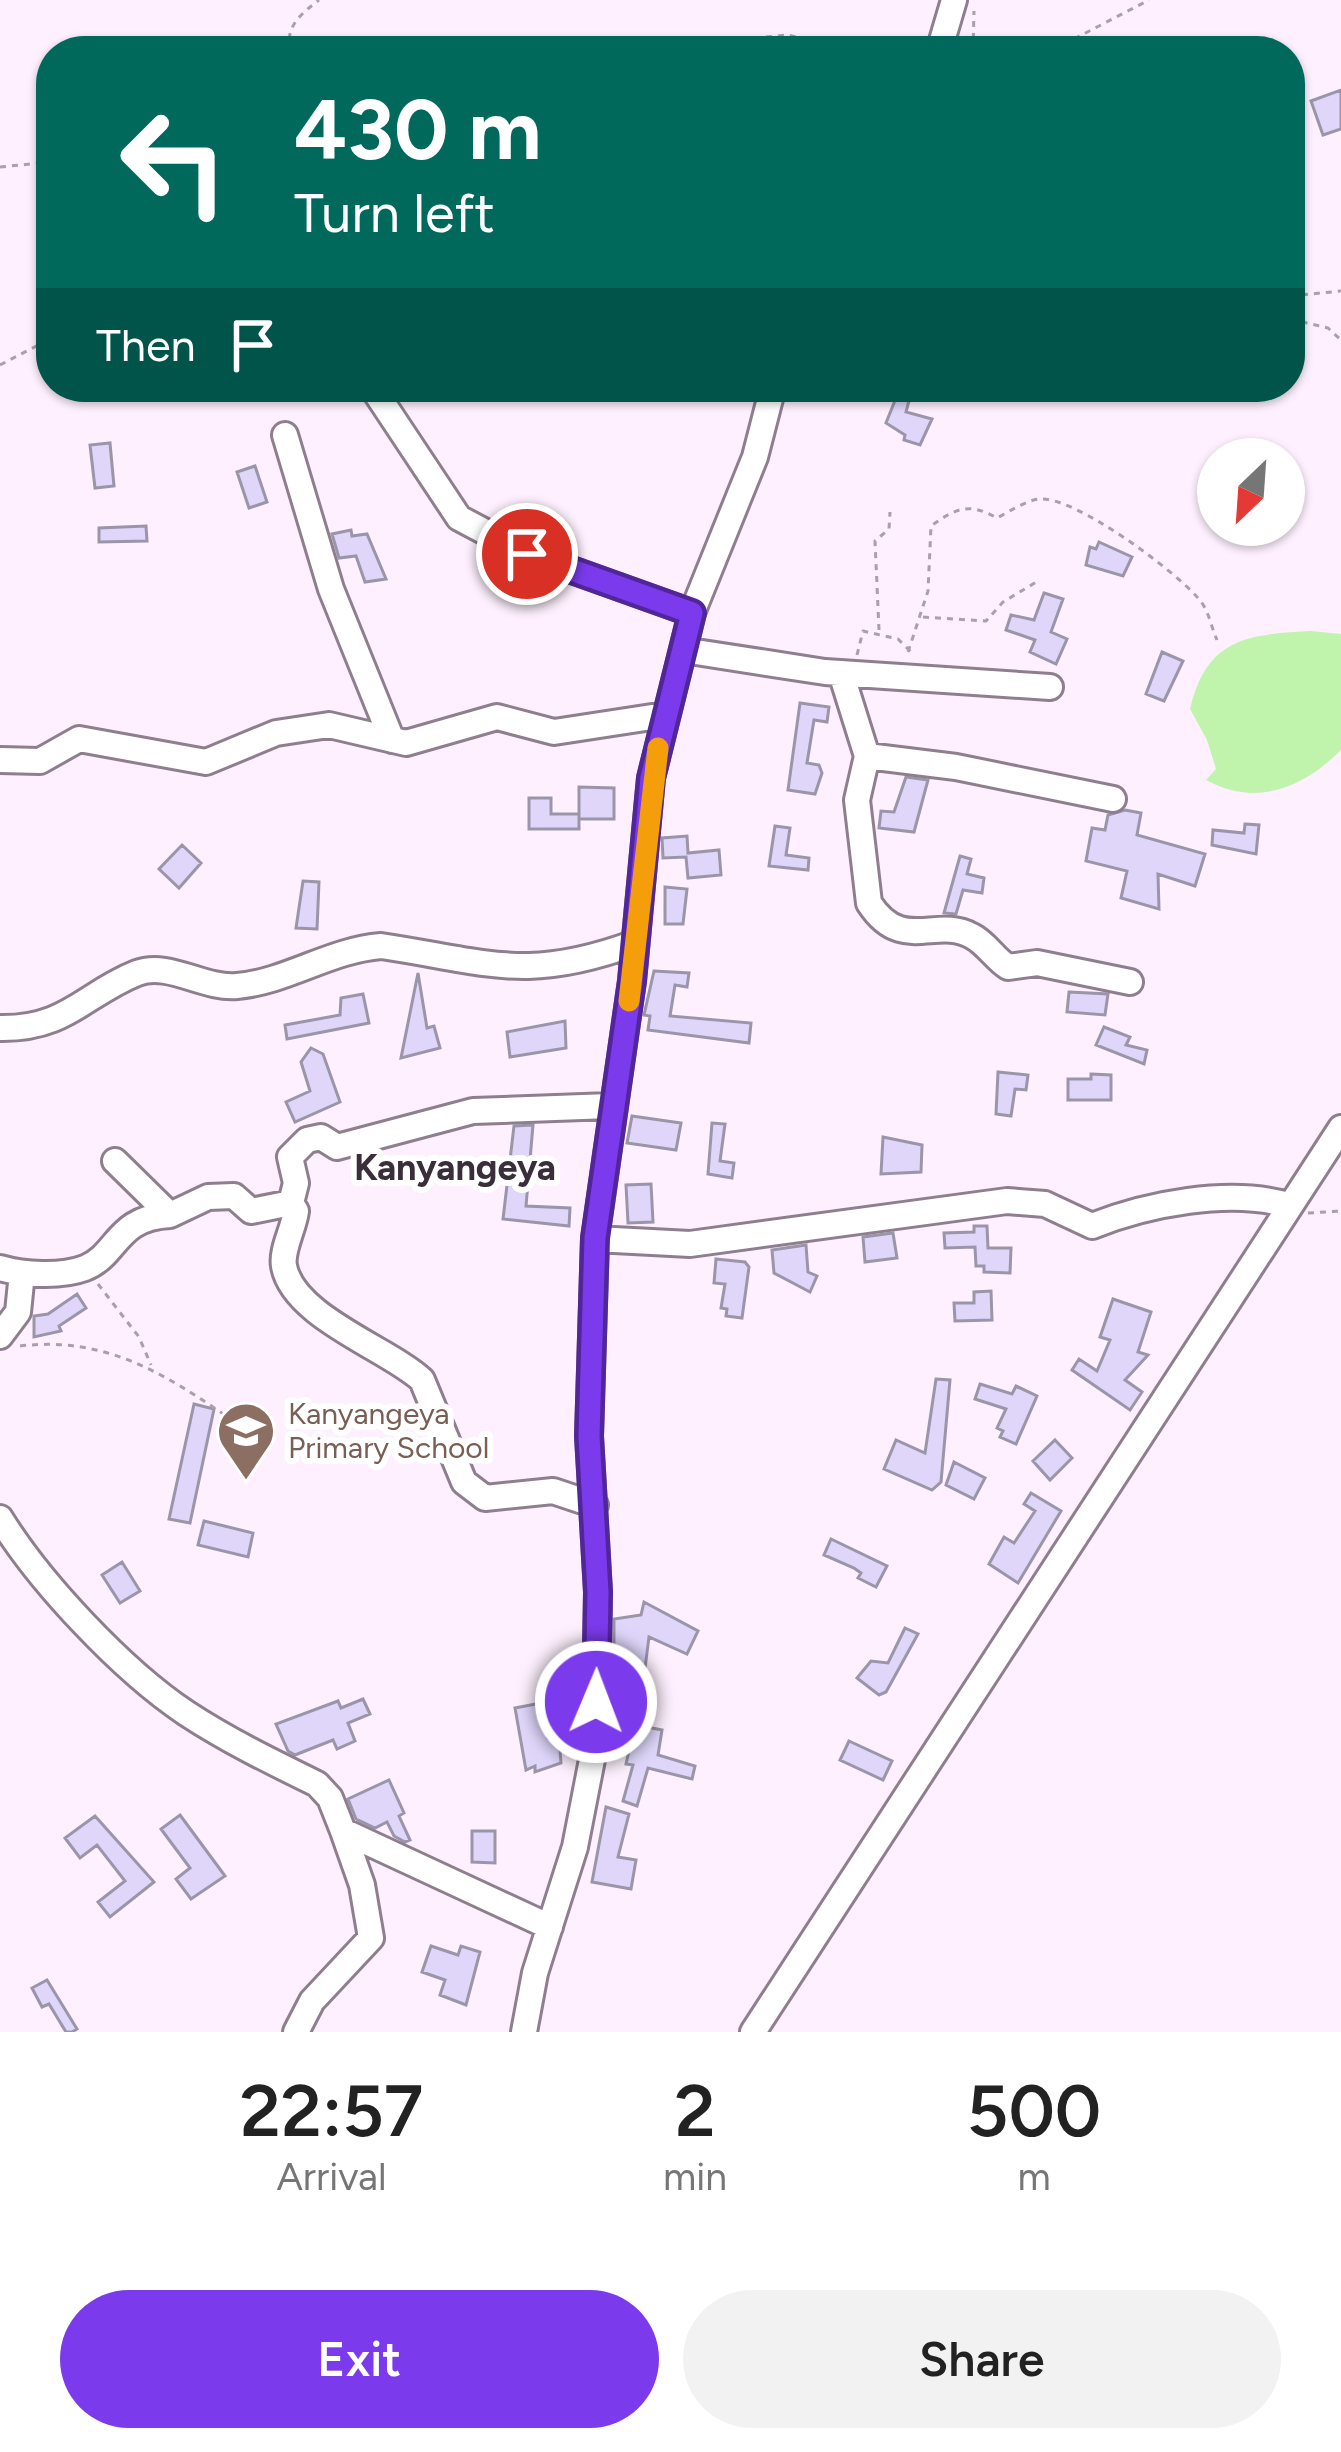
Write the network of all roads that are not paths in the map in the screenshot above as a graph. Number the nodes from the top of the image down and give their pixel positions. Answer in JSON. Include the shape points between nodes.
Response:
{"nodes":[{"id":1,"x":954,"y":0,"type":"edge"},
{"id":2,"x":943,"y":36,"type":"edge"},
{"id":3,"x":382,"y":402,"type":"edge"},
{"id":4,"x":769,"y":402,"type":"edge"},
{"id":5,"x":285,"y":435,"type":"dead end"},
{"id":6,"x":692,"y":613,"type":"junction"},
{"id":7,"x":682,"y":650,"type":"junction"},
{"id":8,"x":849,"y":673,"type":"junction"},
{"id":9,"x":1050,"y":688,"type":"dead end"},
{"id":10,"x":665,"y":715,"type":"junction"},
{"id":11,"x":392,"y":740,"type":"junction"},
{"id":12,"x":867,"y":756,"type":"junction"},
{"id":13,"x":0,"y":760,"type":"edge"},
{"id":14,"x":1113,"y":799,"type":"dead end"},
{"id":15,"x":635,"y":943,"type":"junction"},
{"id":16,"x":1130,"y":982,"type":"dead end"},
{"id":17,"x":0,"y":1028,"type":"edge"},
{"id":18,"x":610,"y":1106,"type":"junction"},
{"id":19,"x":1341,"y":1128,"type":"edge"},
{"id":20,"x":116,"y":1161,"type":"dead end"},
{"id":21,"x":291,"y":1203,"type":"junction"},
{"id":22,"x":1288,"y":1205,"type":"junction"},
{"id":23,"x":170,"y":1215,"type":"junction"},
{"id":24,"x":595,"y":1238,"type":"junction"},
{"id":25,"x":11,"y":1270,"type":"edge"},
{"id":26,"x":9,"y":1341,"type":"edge"},
{"id":27,"x":595,"y":1505,"type":"junction"},
{"id":28,"x":4,"y":1532,"type":"edge"},
{"id":29,"x":343,"y":1831,"type":"junction"},
{"id":30,"x":550,"y":1927,"type":"junction"},
{"id":31,"x":296,"y":2032,"type":"edge"},
{"id":32,"x":524,"y":2032,"type":"edge"},
{"id":33,"x":753,"y":2032,"type":"edge"}],
"edges":[{"from":1,"to":2,"type":"street"},
{"from":3,"to":6,"type":"street","via":[[458,518],[527,554]]},
{"from":4,"to":6,"type":"street"},
{"from":5,"to":11,"type":"street","via":[[331,590]]},
{"from":6,"to":7,"type":"street"},
{"from":7,"to":8,"type":"street"},
{"from":7,"to":10,"type":"street"},
{"from":8,"to":9,"type":"street"},
{"from":8,"to":12,"type":"street"},
{"from":10,"to":11,"type":"street","via":[[554,732],[497,717],[418,742]]},
{"from":10,"to":15,"type":"street"},
{"from":11,"to":13,"type":"street","via":[[329,725],[276,733],[206,762],[79,739],[40,760]]},
{"from":12,"to":14,"type":"street"},
{"from":12,"to":16,"type":"street","via":[[857,800],[876,914],[909,934],[971,934],[1008,967],[1037,963]]},
{"from":15,"to":17,"type":"street","via":[[548,968],[514,969],[358,948],[234,987],[152,970],[77,1011]]},
{"from":15,"to":18,"type":"street"},
{"from":18,"to":21,"type":"street","via":[[473,1112],[337,1147],[321,1137],[307,1140],[290,1157]]},
{"from":18,"to":24,"type":"street"},
{"from":19,"to":22,"type":"street"},
{"from":20,"to":23,"type":"street"},
{"from":21,"to":23,"type":"street","via":[[250,1211],[234,1196],[208,1197]]},
{"from":21,"to":27,"type":"street","via":[[285,1273],[337,1330],[422,1381],[464,1483],[484,1498],[553,1491]]},
{"from":22,"to":24,"type":"street","via":[[1260,1197],[1164,1204],[1128,1208],[1092,1226],[1045,1204],[1006,1201],[690,1244]]},
{"from":22,"to":33,"type":"street"},
{"from":23,"to":25,"type":"street","via":[[137,1222],[88,1267]]},
{"from":24,"to":27,"type":"street"},
{"from":25,"to":26,"type":"street","via":[[18,1312]]},
{"from":27,"to":30,"type":"street","via":[[596,1739]]},
{"from":28,"to":29,"type":"street","via":[[153,1687],[316,1784]]},
{"from":29,"to":30,"type":"street"},
{"from":29,"to":31,"type":"street","via":[[371,1938],[312,2001]]},
{"from":30,"to":32,"type":"street"}]}
